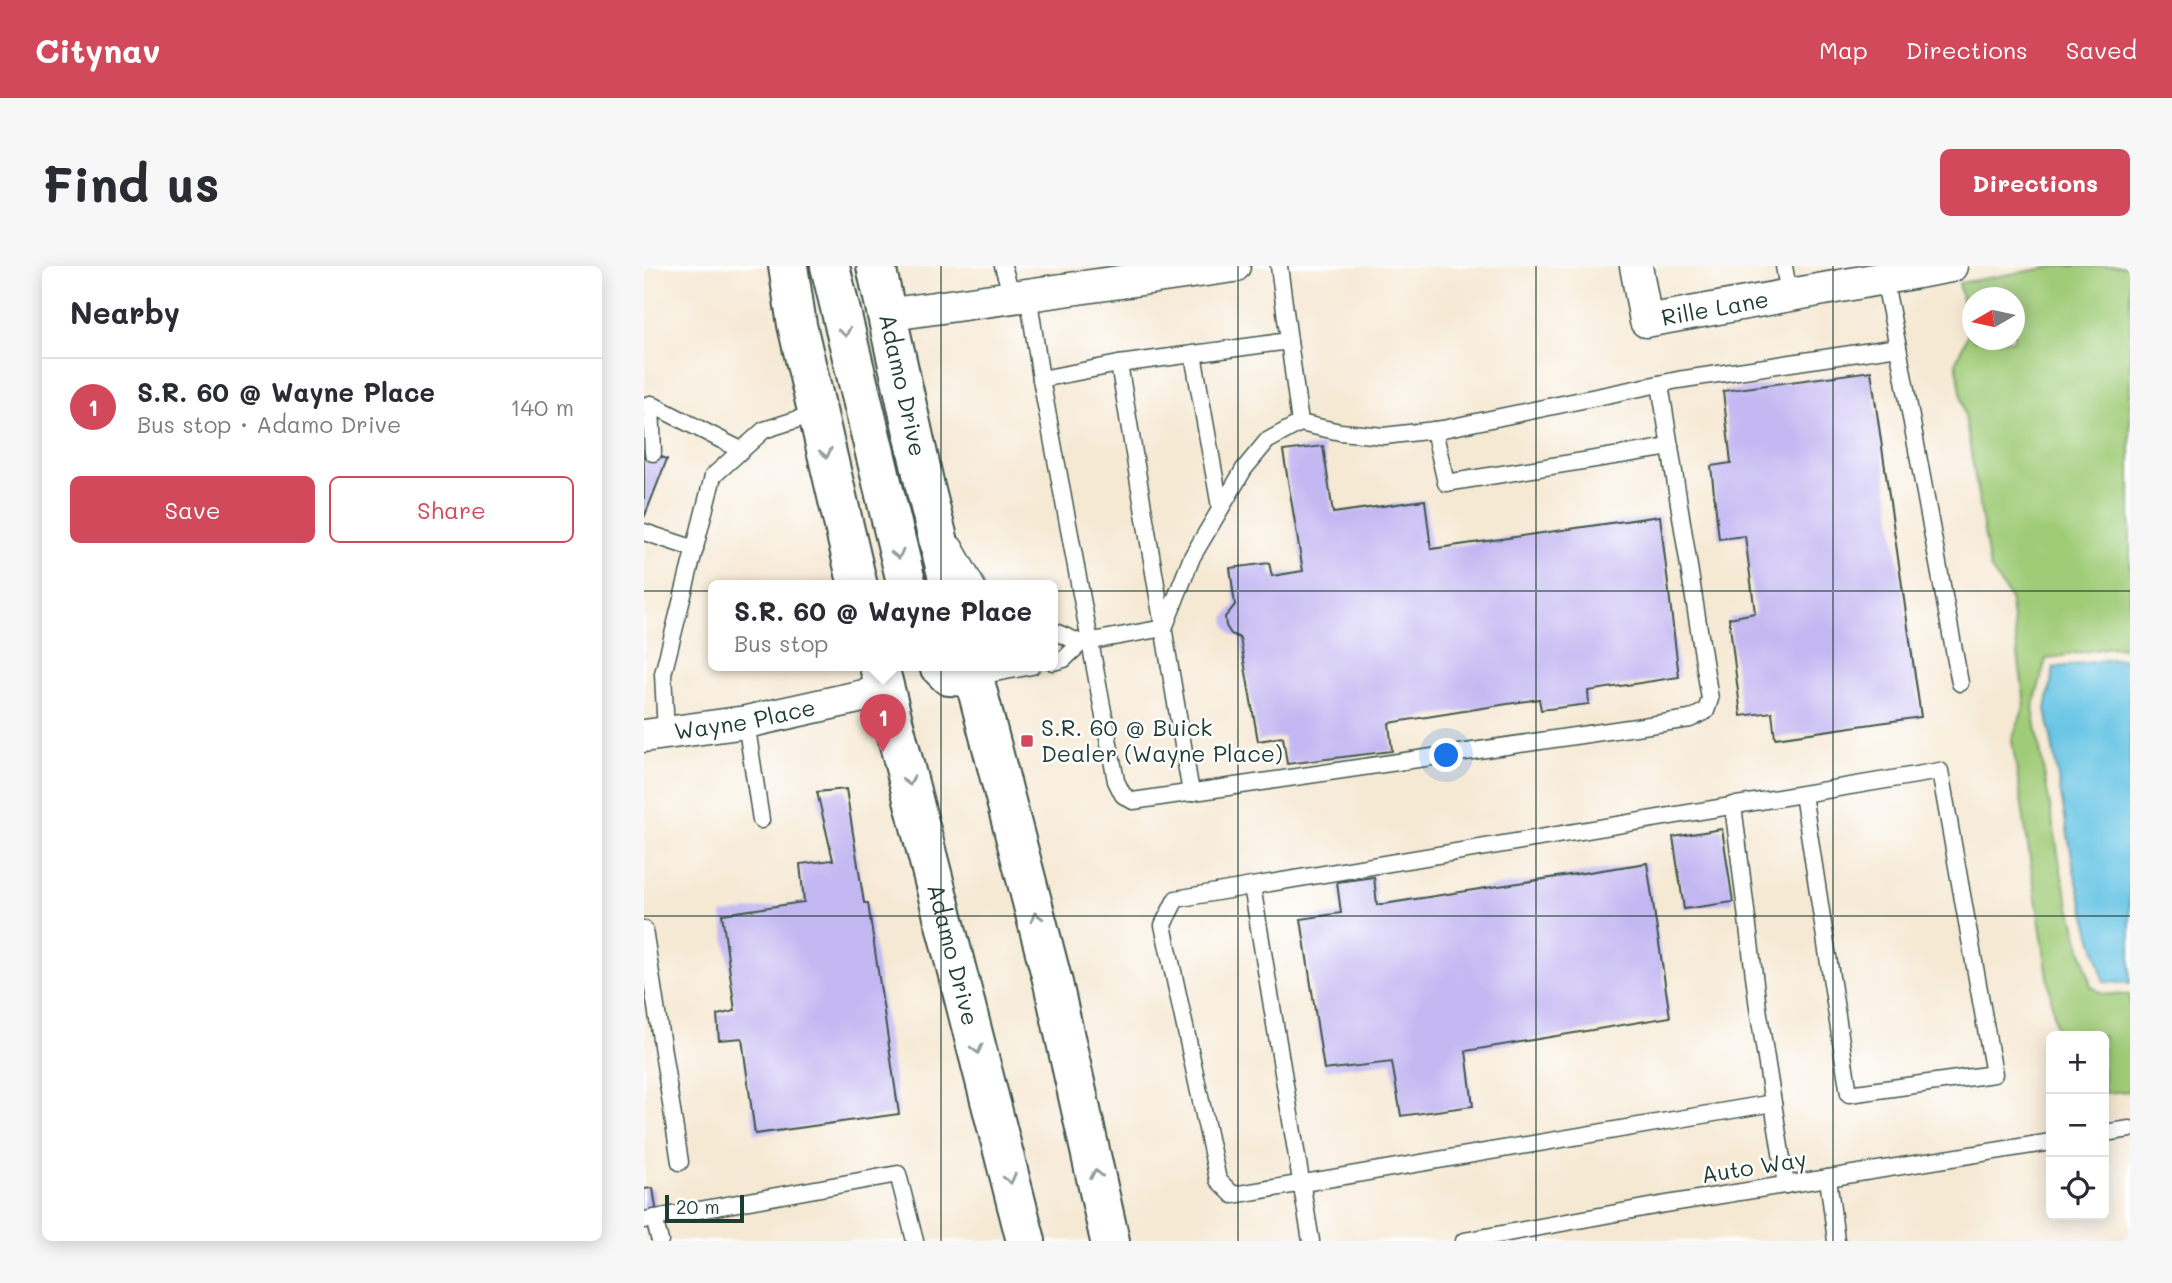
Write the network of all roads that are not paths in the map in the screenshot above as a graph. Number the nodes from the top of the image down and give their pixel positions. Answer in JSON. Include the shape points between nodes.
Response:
{"nodes":[{"id":1,"x":788,"y":266,"type":"edge"},
{"id":2,"x":830,"y":266,"type":"edge"},
{"id":3,"x":876,"y":266,"type":"edge"},
{"id":4,"x":1003,"y":266,"type":"edge"},
{"id":5,"x":1234,"y":266,"type":"edge"},
{"id":6,"x":1279,"y":266,"type":"edge"},
{"id":7,"x":1636,"y":266,"type":"edge"},
{"id":8,"x":1951,"y":266,"type":"edge"},
{"id":9,"x":1884,"y":278,"type":"junction"},
{"id":10,"x":1787,"y":280,"type":"edge"},
{"id":11,"x":1020,"y":295,"type":"junction"},
{"id":12,"x":885,"y":315,"type":"junction"},
{"id":13,"x":1289,"y":341,"type":"junction"},
{"id":14,"x":1898,"y":347,"type":"junction"},
{"id":15,"x":1193,"y":354,"type":"junction"},
{"id":16,"x":1119,"y":364,"type":"junction"},
{"id":17,"x":1041,"y":379,"type":"junction"},
{"id":18,"x":1660,"y":384,"type":"junction"},
{"id":19,"x":646,"y":406,"type":"edge"},
{"id":20,"x":817,"y":413,"type":"junction"},
{"id":21,"x":644,"y":421,"type":"edge"},
{"id":22,"x":1300,"y":424,"type":"junction"},
{"id":23,"x":1434,"y":430,"type":"junction"},
{"id":24,"x":1670,"y":447,"type":"junction"},
{"id":25,"x":741,"y":450,"type":"junction"},
{"id":26,"x":653,"y":453,"type":"dead end"},
{"id":27,"x":926,"y":491,"type":"junction"},
{"id":28,"x":1220,"y":508,"type":"junction"},
{"id":29,"x":644,"y":533,"type":"edge"},
{"id":30,"x":695,"y":550,"type":"junction"},
{"id":31,"x":857,"y":580,"type":"edge"},
{"id":32,"x":906,"y":580,"type":"edge"},
{"id":33,"x":948,"y":580,"type":"edge"},
{"id":34,"x":974,"y":580,"type":"edge"},
{"id":35,"x":1164,"y":628,"type":"junction"},
{"id":36,"x":1058,"y":633,"type":"edge"},
{"id":37,"x":1087,"y":643,"type":"junction"},
{"id":38,"x":1058,"y":661,"type":"edge"},
{"id":39,"x":961,"y":671,"type":"edge"},
{"id":40,"x":882,"y":679,"type":"edge"},
{"id":41,"x":1960,"y":683,"type":"dead end"},
{"id":42,"x":746,"y":722,"type":"junction"},
{"id":43,"x":655,"y":734,"type":"edge"},
{"id":44,"x":1191,"y":793,"type":"junction"},
{"id":45,"x":1802,"y":793,"type":"junction"},
{"id":46,"x":1733,"y":805,"type":"junction"},
{"id":47,"x":761,"y":820,"type":"dead end"},
{"id":48,"x":1252,"y":886,"type":"junction"},
{"id":49,"x":644,"y":929,"type":"edge"},
{"id":50,"x":1773,"y":1103,"type":"junction"},
{"id":51,"x":2130,"y":1129,"type":"edge"},
{"id":52,"x":2109,"y":1132,"type":"edge"},
{"id":53,"x":2046,"y":1143,"type":"edge"},
{"id":54,"x":680,"y":1162,"type":"dead end"},
{"id":55,"x":1828,"y":1178,"type":"junction"},
{"id":56,"x":1301,"y":1184,"type":"junction"},
{"id":57,"x":1786,"y":1185,"type":"junction"},
{"id":58,"x":649,"y":1219,"type":"edge"},
{"id":59,"x":660,"y":1241,"type":"edge"},
{"id":60,"x":915,"y":1241,"type":"edge"},
{"id":61,"x":1026,"y":1241,"type":"edge"},
{"id":62,"x":1110,"y":1241,"type":"edge"},
{"id":63,"x":1311,"y":1241,"type":"edge"},
{"id":64,"x":1468,"y":1241,"type":"edge"},
{"id":65,"x":1836,"y":1241,"type":"edge"}],
"edges":[{"from":1,"to":20,"type":"main road"},
{"from":2,"to":32,"type":"main road","one_way":true},
{"from":3,"to":12,"type":"main road","name":"Adamo Drive"},
{"from":4,"to":11,"type":"lane"},
{"from":5,"to":11,"type":"street"},
{"from":6,"to":13,"type":"lane"},
{"from":7,"to":10,"type":"street","name":"Rille Lane","via":[[1646,321]]},
{"from":8,"to":9,"type":"street","name":"Rille Lane"},
{"from":9,"to":10,"type":"street","name":"Rille Lane"},
{"from":9,"to":14,"type":"lane"},
{"from":11,"to":12,"type":"street"},
{"from":11,"to":17,"type":"lane"},
{"from":12,"to":27,"type":"main road","name":"Adamo Drive"},
{"from":13,"to":15,"type":"lane"},
{"from":13,"to":22,"type":"lane"},
{"from":14,"to":18,"type":"lane"},
{"from":14,"to":41,"type":"lane"},
{"from":15,"to":16,"type":"lane"},
{"from":15,"to":28,"type":"lane"},
{"from":16,"to":17,"type":"lane"},
{"from":16,"to":35,"type":"lane"},
{"from":17,"to":37,"type":"lane"},
{"from":18,"to":23,"type":"lane"},
{"from":18,"to":24,"type":"lane"},
{"from":19,"to":21,"type":"lane"},
{"from":19,"to":25,"type":"lane"},
{"from":19,"to":26,"type":"lane"},
{"from":20,"to":25,"type":"lane","via":[[764,430]]},
{"from":20,"to":31,"type":"main road","one_way":true},
{"from":22,"to":23,"type":"lane","via":[[1384,436]]},
{"from":22,"to":28,"type":"lane","via":[[1267,441]]},
{"from":23,"to":24,"type":"lane","via":[[1446,483]]},
{"from":24,"to":44,"type":"lane","via":[[1710,699],[1706,711],[1689,719]]},
{"from":25,"to":30,"type":"lane","via":[[713,476]]},
{"from":27,"to":33,"type":"main road","name":"Adamo Drive"},
{"from":27,"to":34,"type":"lane"},
{"from":28,"to":35,"type":"lane","via":[[1176,590]]},
{"from":29,"to":30,"type":"lane"},
{"from":30,"to":43,"type":"lane","via":[[663,674]]},
{"from":35,"to":37,"type":"lane"},
{"from":35,"to":44,"type":"lane"},
{"from":36,"to":37,"type":"lane"},
{"from":37,"to":38,"type":"lane"},
{"from":37,"to":44,"type":"lane","via":[[1116,781],[1123,795],[1133,801]]},
{"from":62,"to":39,"type":"main road","one_way":true,"via":[[1054,983]]},
{"from":40,"to":42,"type":"street","name":"Wayne Place"},
{"from":40,"to":61,"type":"main road","name":"Adamo Drive","one_way":true},
{"from":42,"to":43,"type":"street","name":"Wayne Place"},
{"from":42,"to":47,"type":"lane"},
{"from":45,"to":45,"type":"lane","via":[[1940,771],[1994,1074],[1849,1094]]},
{"from":45,"to":46,"type":"lane"},
{"from":46,"to":48,"type":"lane"},
{"from":46,"to":50,"type":"lane"},
{"from":48,"to":56,"type":"lane"},
{"from":48,"to":56,"type":"lane","via":[[1176,899],[1163,925],[1218,1180],[1233,1195]]},
{"from":49,"to":54,"type":"lane"},
{"from":50,"to":56,"type":"lane"},
{"from":50,"to":57,"type":"lane"},
{"from":51,"to":52,"type":"lane"},
{"from":53,"to":55,"type":"lane","name":"Auto Way"},
{"from":55,"to":57,"type":"lane","name":"Auto Way"},
{"from":55,"to":65,"type":"lane"},
{"from":56,"to":63,"type":"lane"},
{"from":57,"to":64,"type":"lane","name":"Auto Way"},
{"from":58,"to":59,"type":"lane"},
{"from":58,"to":60,"type":"lane","via":[[898,1174]]}]}
